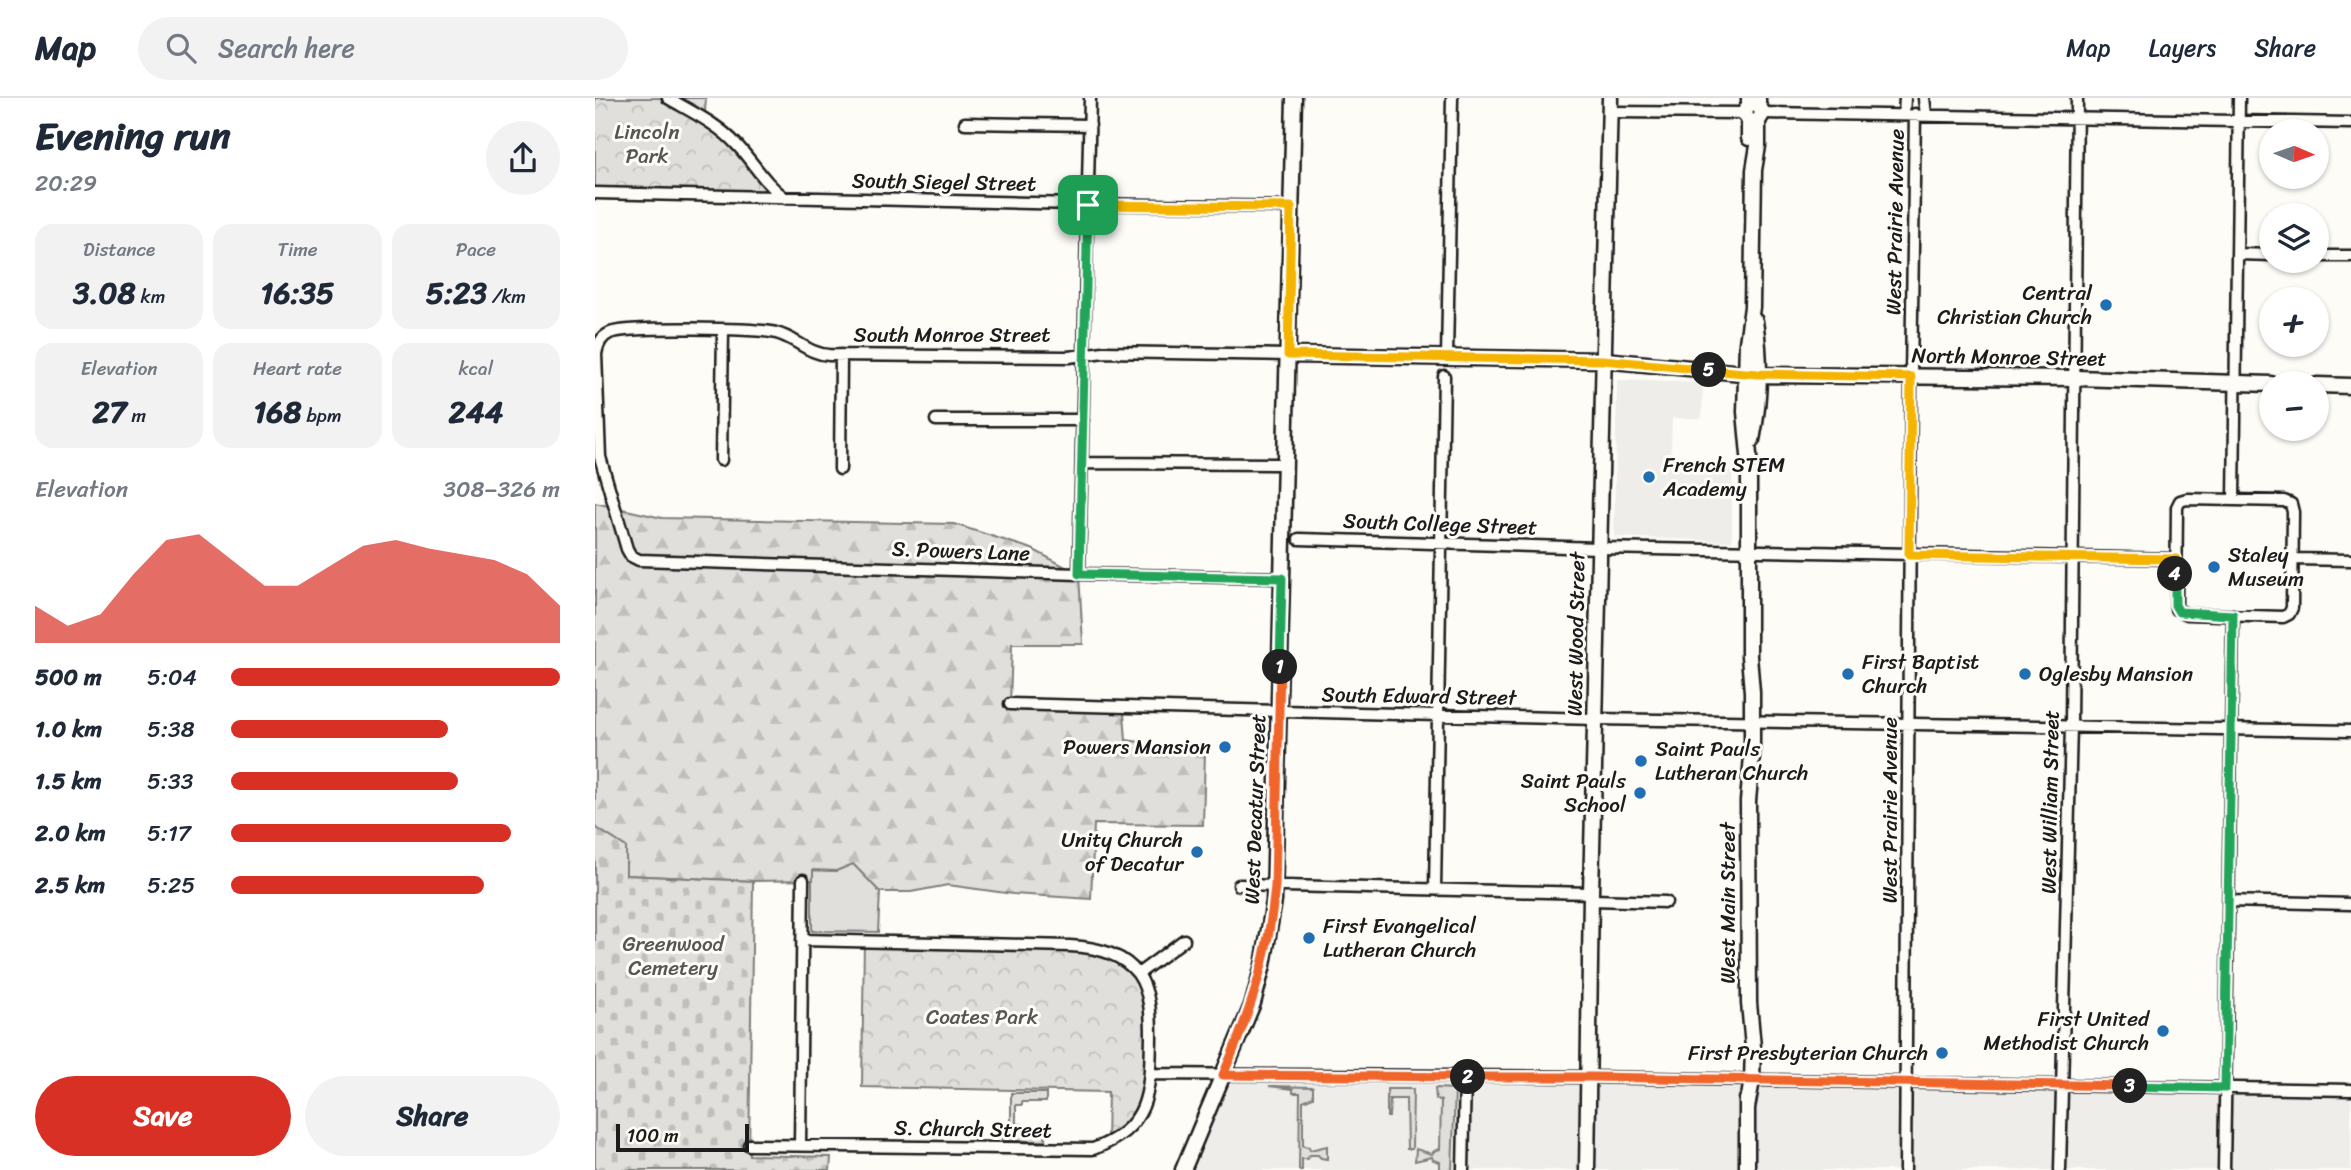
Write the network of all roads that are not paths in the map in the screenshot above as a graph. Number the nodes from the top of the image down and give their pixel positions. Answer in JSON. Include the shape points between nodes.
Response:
{"nodes":[{"id":1,"x":668,"y":98,"type":"edge"},
{"id":2,"x":1090,"y":98,"type":"edge"},
{"id":3,"x":1294,"y":98,"type":"edge"},
{"id":4,"x":1453,"y":98,"type":"edge"},
{"id":5,"x":1905,"y":98,"type":"edge"},
{"id":6,"x":1924,"y":98,"type":"edge"},
{"id":7,"x":2077,"y":98,"type":"edge"},
{"id":8,"x":2239,"y":98,"type":"edge"},
{"id":9,"x":1609,"y":105,"type":"edge"},
{"id":10,"x":1754,"y":109,"type":"edge"},
{"id":11,"x":1904,"y":114,"type":"junction"},
{"id":12,"x":1921,"y":115,"type":"junction"},
{"id":13,"x":2077,"y":118,"type":"junction"},
{"id":14,"x":2239,"y":121,"type":"junction"},
{"id":15,"x":965,"y":123,"type":"dead end"},
{"id":16,"x":2351,"y":123,"type":"edge"},
{"id":17,"x":1090,"y":125,"type":"junction"},
{"id":18,"x":595,"y":193,"type":"edge"},
{"id":19,"x":785,"y":198,"type":"junction"},
{"id":20,"x":1088,"y":205,"type":"junction"},
{"id":21,"x":1291,"y":207,"type":"junction"},
{"id":22,"x":2238,"y":254,"type":"junction"},
{"id":23,"x":2259,"y":255,"type":"edge"},
{"id":24,"x":2329,"y":256,"type":"edge"},
{"id":25,"x":2351,"y":256,"type":"edge"},
{"id":26,"x":723,"y":331,"type":"junction"},
{"id":27,"x":596,"y":354,"type":"edge"},
{"id":28,"x":1084,"y":354,"type":"junction"},
{"id":29,"x":841,"y":355,"type":"junction"},
{"id":30,"x":1288,"y":355,"type":"junction"},
{"id":31,"x":1447,"y":357,"type":"junction"},
{"id":32,"x":1603,"y":360,"type":"junction"},
{"id":33,"x":1752,"y":374,"type":"junction"},
{"id":34,"x":1444,"y":376,"type":"dead end"},
{"id":35,"x":1911,"y":377,"type":"junction"},
{"id":36,"x":2076,"y":378,"type":"junction"},
{"id":37,"x":2236,"y":383,"type":"junction"},
{"id":38,"x":2259,"y":384,"type":"edge"},
{"id":39,"x":2329,"y":385,"type":"edge"},
{"id":40,"x":2351,"y":386,"type":"edge"},
{"id":41,"x":936,"y":420,"type":"dead end"},
{"id":42,"x":1083,"y":421,"type":"junction"},
{"id":43,"x":722,"y":460,"type":"dead end"},
{"id":44,"x":1082,"y":463,"type":"junction"},
{"id":45,"x":1285,"y":464,"type":"junction"},
{"id":46,"x":840,"y":469,"type":"dead end"},
{"id":47,"x":2234,"y":500,"type":"junction"},
{"id":48,"x":1299,"y":539,"type":"dead end"},
{"id":49,"x":1441,"y":544,"type":"junction"},
{"id":50,"x":1599,"y":548,"type":"junction"},
{"id":51,"x":1748,"y":552,"type":"junction"},
{"id":52,"x":1909,"y":555,"type":"junction"},
{"id":53,"x":2074,"y":556,"type":"junction"},
{"id":54,"x":2176,"y":559,"type":"junction"},
{"id":55,"x":2293,"y":559,"type":"junction"},
{"id":56,"x":2351,"y":561,"type":"edge"},
{"id":57,"x":1079,"y":574,"type":"junction"},
{"id":58,"x":1282,"y":578,"type":"junction"},
{"id":59,"x":2233,"y":615,"type":"junction"},
{"id":60,"x":1010,"y":704,"type":"dead end"},
{"id":61,"x":1279,"y":712,"type":"junction"},
{"id":62,"x":1437,"y":715,"type":"junction"},
{"id":63,"x":1595,"y":719,"type":"junction"},
{"id":64,"x":1748,"y":721,"type":"junction"},
{"id":65,"x":1910,"y":724,"type":"junction"},
{"id":66,"x":2071,"y":725,"type":"junction"},
{"id":67,"x":2231,"y":728,"type":"junction"},
{"id":68,"x":2351,"y":731,"type":"edge"},
{"id":69,"x":803,"y":880,"type":"dead end"},
{"id":70,"x":1239,"y":885,"type":"dead end"},
{"id":71,"x":1275,"y":886,"type":"junction"},
{"id":72,"x":1435,"y":889,"type":"junction"},
{"id":73,"x":1591,"y":897,"type":"junction"},
{"id":74,"x":2228,"y":901,"type":"junction"},
{"id":75,"x":1666,"y":902,"type":"dead end"},
{"id":76,"x":2351,"y":904,"type":"edge"},
{"id":77,"x":802,"y":940,"type":"junction"},
{"id":78,"x":1184,"y":940,"type":"dead end"},
{"id":79,"x":1138,"y":974,"type":"junction"},
{"id":80,"x":1150,"y":1074,"type":"junction"},
{"id":81,"x":1223,"y":1075,"type":"junction"},
{"id":82,"x":1465,"y":1077,"type":"junction"},
{"id":83,"x":1590,"y":1077,"type":"junction"},
{"id":84,"x":1749,"y":1080,"type":"junction"},
{"id":85,"x":1907,"y":1082,"type":"junction"},
{"id":86,"x":2062,"y":1084,"type":"junction"},
{"id":87,"x":2225,"y":1088,"type":"junction"},
{"id":88,"x":2351,"y":1090,"type":"edge"},
{"id":89,"x":749,"y":1145,"type":"dead end"},
{"id":90,"x":800,"y":1145,"type":"junction"},
{"id":91,"x":1183,"y":1170,"type":"edge"},
{"id":92,"x":1463,"y":1170,"type":"edge"},
{"id":93,"x":1587,"y":1170,"type":"edge"},
{"id":94,"x":1747,"y":1170,"type":"edge"},
{"id":95,"x":1905,"y":1170,"type":"edge"},
{"id":96,"x":2060,"y":1170,"type":"edge"},
{"id":97,"x":2224,"y":1170,"type":"edge"}],
"edges":[{"from":1,"to":19,"type":"street","via":[[724,133]]},
{"from":2,"to":17,"type":"street"},
{"from":3,"to":21,"type":"street","name":"West Decatur Street"},
{"from":4,"to":31,"type":"street"},
{"from":5,"to":11,"type":"street"},
{"from":6,"to":12,"type":"street","name":"West Prairie Avenue"},
{"from":7,"to":13,"type":"street","name":"West William Street"},
{"from":8,"to":14,"type":"street"},
{"from":9,"to":10,"type":"street"},
{"from":9,"to":32,"type":"street","name":"West Wood Street"},
{"from":10,"to":11,"type":"street"},
{"from":10,"to":33,"type":"street","name":"West Main Street","via":[[1758,146],[1752,307],[1759,344]]},
{"from":11,"to":12,"type":"street"},
{"from":12,"to":13,"type":"street"},
{"from":12,"to":35,"type":"street","name":"West Prairie Avenue"},
{"from":13,"to":14,"type":"street"},
{"from":13,"to":36,"type":"street","name":"West William Street"},
{"from":14,"to":16,"type":"street"},
{"from":14,"to":22,"type":"street"},
{"from":15,"to":17,"type":"street"},
{"from":17,"to":20,"type":"street"},
{"from":18,"to":19,"type":"street","name":"South Siegel Street"},
{"from":19,"to":20,"type":"street","name":"South Siegel Street"},
{"from":20,"to":21,"type":"street","name":"South Siegel Street"},
{"from":20,"to":28,"type":"street"},
{"from":21,"to":30,"type":"street","name":"West Decatur Street"},
{"from":22,"to":23,"type":"street"},
{"from":22,"to":37,"type":"street"},
{"from":24,"to":25,"type":"street"},
{"from":26,"to":27,"type":"street","name":"South Monroe Street","via":[[617,330],[601,339]]},
{"from":26,"to":29,"type":"street","name":"South Monroe Street","via":[[767,331],[817,355]]},
{"from":26,"to":43,"type":"street"},
{"from":27,"to":57,"type":"street","name":"S. Powers Lane","via":[[600,457],[627,550],[639,560]]},
{"from":28,"to":29,"type":"street","name":"South Monroe Street"},
{"from":28,"to":30,"type":"street","name":"South Monroe Street"},
{"from":28,"to":42,"type":"street"},
{"from":29,"to":46,"type":"street"},
{"from":30,"to":31,"type":"street","name":"South Monroe Street"},
{"from":30,"to":45,"type":"street","name":"West Decatur Street"},
{"from":31,"to":32,"type":"street","name":"South Monroe Street"},
{"from":32,"to":33,"type":"street","name":"South Monroe Street"},
{"from":32,"to":50,"type":"street","name":"West Wood Street"},
{"from":33,"to":35,"type":"street","name":"North Monroe Street"},
{"from":33,"to":51,"type":"street","name":"West Main Street","via":[[1757,413],[1749,455]]},
{"from":34,"to":49,"type":"street"},
{"from":35,"to":36,"type":"street","name":"North Monroe Street"},
{"from":35,"to":52,"type":"street","name":"West Prairie Avenue"},
{"from":36,"to":37,"type":"street","name":"North Monroe Street"},
{"from":36,"to":53,"type":"street","name":"West William Street"},
{"from":37,"to":38,"type":"street","name":"North Monroe Street"},
{"from":37,"to":47,"type":"street"},
{"from":39,"to":40,"type":"street"},
{"from":41,"to":42,"type":"street"},
{"from":42,"to":44,"type":"street"},
{"from":44,"to":45,"type":"street"},
{"from":44,"to":57,"type":"street"},
{"from":45,"to":58,"type":"street","name":"West Decatur Street"},
{"from":47,"to":54,"type":"street","via":[[2180,501]]},
{"from":47,"to":55,"type":"street","via":[[2291,504]]},
{"from":48,"to":49,"type":"street","name":"South College Street"},
{"from":49,"to":50,"type":"street","name":"South College Street"},
{"from":49,"to":62,"type":"street"},
{"from":50,"to":51,"type":"street","name":"South College Street"},
{"from":50,"to":63,"type":"street","name":"West Wood Street"},
{"from":51,"to":52,"type":"street","name":"South College Street"},
{"from":51,"to":64,"type":"street","name":"West Main Street"},
{"from":52,"to":53,"type":"street","name":"South College Street"},
{"from":52,"to":65,"type":"street","name":"West Prairie Avenue"},
{"from":53,"to":54,"type":"street","name":"South College Street"},
{"from":53,"to":66,"type":"street","name":"West William Street"},
{"from":54,"to":59,"type":"street","via":[[2175,605],[2179,612]]},
{"from":55,"to":56,"type":"street"},
{"from":55,"to":59,"type":"street","via":[[2289,614]]},
{"from":57,"to":58,"type":"street","name":"S. Powers Lane"},
{"from":58,"to":61,"type":"street","name":"West Decatur Street"},
{"from":59,"to":67,"type":"street"},
{"from":60,"to":61,"type":"street","name":"South Edward Street"},
{"from":61,"to":62,"type":"street","name":"South Edward Street"},
{"from":61,"to":71,"type":"street","name":"West Decatur Street"},
{"from":62,"to":63,"type":"street","name":"South Edward Street"},
{"from":62,"to":72,"type":"street"},
{"from":63,"to":64,"type":"street","name":"South Edward Street"},
{"from":63,"to":73,"type":"street","name":"West Wood Street"},
{"from":64,"to":65,"type":"street","name":"South Edward Street"},
{"from":64,"to":84,"type":"street","name":"West Main Street"},
{"from":65,"to":66,"type":"street","name":"South Edward Street"},
{"from":65,"to":85,"type":"street","name":"West Prairie Avenue"},
{"from":66,"to":67,"type":"street","name":"South Edward Street"},
{"from":66,"to":86,"type":"street","name":"West William Street"},
{"from":67,"to":68,"type":"street","name":"South Edward Street"},
{"from":67,"to":74,"type":"street"},
{"from":69,"to":77,"type":"street"},
{"from":70,"to":71,"type":"street"},
{"from":71,"to":72,"type":"street"},
{"from":71,"to":81,"type":"street","name":"West Decatur Street","via":[[1253,1003]]},
{"from":72,"to":73,"type":"street"},
{"from":73,"to":75,"type":"street"},
{"from":73,"to":83,"type":"street","name":"West Wood Street"},
{"from":74,"to":76,"type":"street"},
{"from":74,"to":87,"type":"street"},
{"from":77,"to":79,"type":"street","via":[[1087,947],[1101,949]]},
{"from":77,"to":90,"type":"street"},
{"from":78,"to":79,"type":"street"},
{"from":79,"to":80,"type":"street","name":"S. Church Street","via":[[1149,1003]]},
{"from":80,"to":81,"type":"street"},
{"from":80,"to":90,"type":"street","name":"S. Church Street","via":[[1147,1099],[1133,1124],[1093,1149]]},
{"from":81,"to":82,"type":"street"},
{"from":81,"to":91,"type":"street","name":"West Decatur Street"},
{"from":82,"to":83,"type":"street"},
{"from":82,"to":92,"type":"street"},
{"from":83,"to":84,"type":"street"},
{"from":83,"to":93,"type":"street","name":"West Wood Street"},
{"from":84,"to":85,"type":"street"},
{"from":84,"to":94,"type":"street","name":"West Main Street"},
{"from":85,"to":86,"type":"street"},
{"from":85,"to":95,"type":"street","name":"West Prairie Avenue"},
{"from":86,"to":87,"type":"street"},
{"from":86,"to":96,"type":"street","name":"West William Street"},
{"from":87,"to":88,"type":"street"},
{"from":87,"to":97,"type":"street"},
{"from":89,"to":90,"type":"street","name":"S. Church Street"}]}
